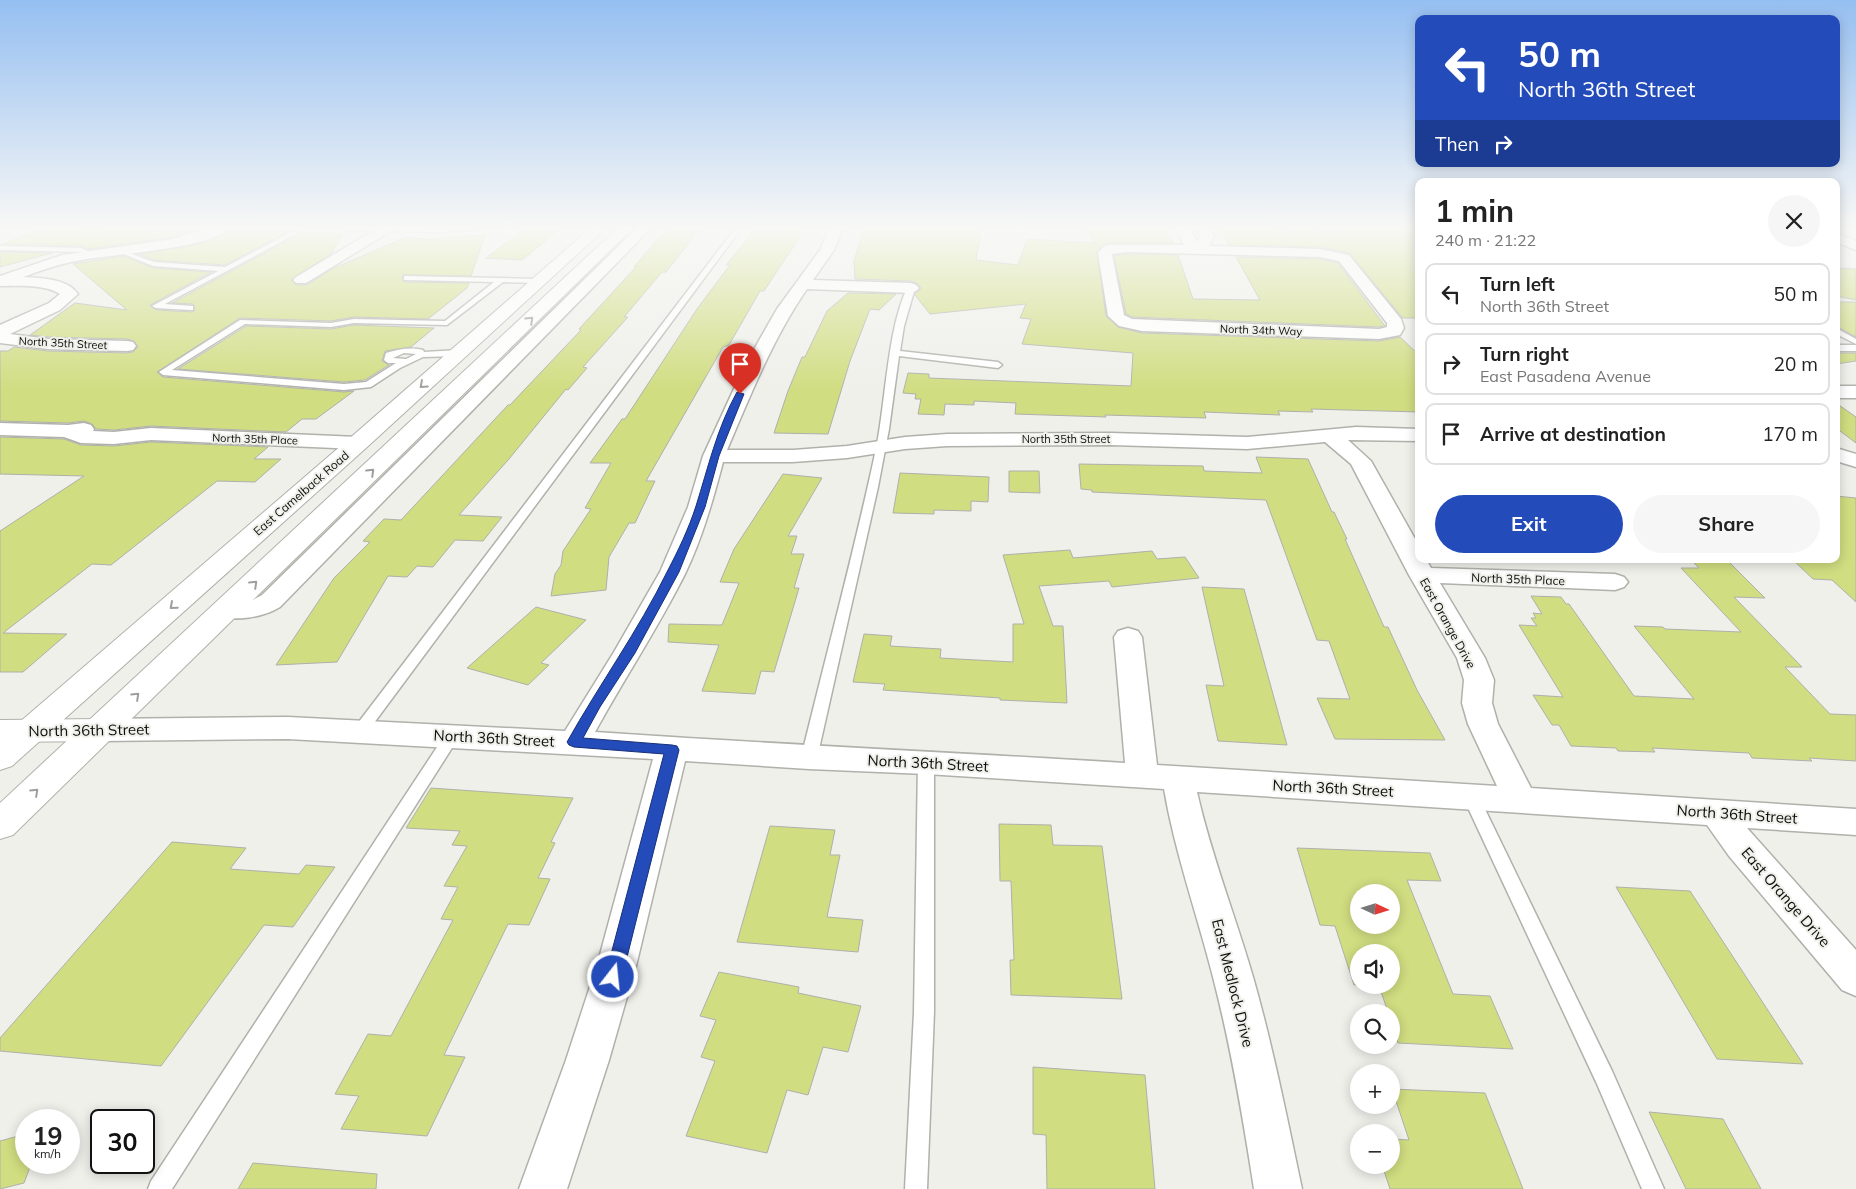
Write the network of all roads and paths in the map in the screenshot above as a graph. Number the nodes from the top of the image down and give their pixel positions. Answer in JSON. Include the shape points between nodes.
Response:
{"nodes":[{"id":1,"x":7,"y":281,"type":"edge"},
{"id":2,"x":203,"y":281,"type":"edge"},
{"id":3,"x":499,"y":281,"type":"edge"},
{"id":4,"x":540,"y":281,"type":"edge"},
{"id":5,"x":575,"y":281,"type":"edge"},
{"id":6,"x":585,"y":281,"type":"edge"},
{"id":7,"x":698,"y":281,"type":"edge"},
{"id":8,"x":805,"y":281,"type":"edge"},
{"id":9,"x":1109,"y":281,"type":"edge"},
{"id":10,"x":1363,"y":281,"type":"edge"},
{"id":11,"x":803,"y":284,"type":"junction"},
{"id":12,"x":911,"y":288,"type":"joint"},
{"id":13,"x":190,"y":308,"type":"dead end"},
{"id":14,"x":1840,"y":332,"type":"edge"},
{"id":15,"x":0,"y":333,"type":"edge"},
{"id":16,"x":0,"y":338,"type":"edge"},
{"id":17,"x":1856,"y":342,"type":"edge"},
{"id":18,"x":127,"y":346,"type":"dead end"},
{"id":19,"x":1840,"y":348,"type":"edge"},
{"id":20,"x":1856,"y":348,"type":"edge"},
{"id":21,"x":459,"y":352,"type":"junction"},
{"id":22,"x":896,"y":353,"type":"junction"},
{"id":23,"x":506,"y":354,"type":"junction"},
{"id":24,"x":420,"y":355,"type":"junction"},
{"id":25,"x":406,"y":361,"type":"junction"},
{"id":26,"x":998,"y":365,"type":"dead end"},
{"id":27,"x":1840,"y":392,"type":"edge"},
{"id":28,"x":1856,"y":392,"type":"edge"},
{"id":29,"x":0,"y":429,"type":"edge"},
{"id":30,"x":1329,"y":435,"type":"junction"},
{"id":31,"x":1415,"y":435,"type":"edge"},
{"id":32,"x":358,"y":443,"type":"junction"},
{"id":33,"x":882,"y":447,"type":"junction"},
{"id":34,"x":1840,"y":455,"type":"edge"},
{"id":35,"x":714,"y":456,"type":"junction"},
{"id":36,"x":1856,"y":461,"type":"edge"},
{"id":37,"x":1415,"y":561,"type":"edge"},
{"id":38,"x":1416,"y":563,"type":"edge"},
{"id":39,"x":1422,"y":574,"type":"junction"},
{"id":40,"x":1615,"y":582,"type":"dead end"},
{"id":41,"x":1128,"y":637,"type":"dead end"},
{"id":42,"x":100,"y":730,"type":"junction"},
{"id":43,"x":15,"y":731,"type":"edge"},
{"id":44,"x":360,"y":731,"type":"junction"},
{"id":45,"x":452,"y":736,"type":"junction"},
{"id":46,"x":574,"y":742,"type":"junction"},
{"id":47,"x":672,"y":750,"type":"junction"},
{"id":48,"x":0,"y":758,"type":"edge"},
{"id":49,"x":809,"y":758,"type":"junction"},
{"id":50,"x":926,"y":762,"type":"junction"},
{"id":51,"x":1160,"y":778,"type":"junction"},
{"id":52,"x":1471,"y":797,"type":"junction"},
{"id":53,"x":1520,"y":800,"type":"junction"},
{"id":54,"x":1718,"y":814,"type":"junction"},
{"id":55,"x":1856,"y":822,"type":"edge"},
{"id":56,"x":0,"y":826,"type":"edge"},
{"id":57,"x":1856,"y":978,"type":"edge"},
{"id":58,"x":159,"y":1189,"type":"edge"},
{"id":59,"x":543,"y":1189,"type":"edge"},
{"id":60,"x":916,"y":1189,"type":"edge"},
{"id":61,"x":1278,"y":1189,"type":"edge"},
{"id":62,"x":1653,"y":1189,"type":"edge"}],
"edges":[{"from":1,"to":15,"type":"street","name":"North 35th Street","via":[[46,284],[70,294],[62,303]]},
{"from":2,"to":13,"type":"lane","via":[[156,306]]},
{"from":3,"to":25,"type":"lane","via":[[448,323],[354,321],[331,325],[243,322],[163,372],[344,387],[368,385]]},
{"from":4,"to":21,"type":"main road","name":"East Camelback Road"},
{"from":23,"to":5,"type":"main road","one_way":true},
{"from":6,"to":23,"type":"street"},
{"from":7,"to":44,"type":"lane"},
{"from":8,"to":11,"type":"street"},
{"from":9,"to":10,"type":"street","name":"North 34th Way","via":[[1116,316],[1129,324],[1379,334],[1394,331],[1395,323]]},
{"from":11,"to":12,"type":"street"},
{"from":11,"to":35,"type":"street","via":[[752,367]]},
{"from":12,"to":22,"type":"lane"},
{"from":14,"to":17,"type":"lane"},
{"from":16,"to":18,"type":"street","name":"North 35th Street","via":[[48,344]]},
{"from":19,"to":20,"type":"lane"},
{"from":21,"to":23,"type":"main road"},
{"from":21,"to":24,"type":"lane"},
{"from":21,"to":32,"type":"main road","name":"East Camelback Road","one_way":true},
{"from":22,"to":26,"type":"lane"},
{"from":22,"to":33,"type":"lane"},
{"from":42,"to":23,"type":"main road","one_way":true},
{"from":24,"to":25,"type":"lane"},
{"from":24,"to":25,"type":"lane","via":[[413,350],[400,351],[390,355],[388,360]]},
{"from":27,"to":28,"type":"street"},
{"from":29,"to":32,"type":"street","name":"North 35th Place","via":[[68,431],[82,437],[151,434]]},
{"from":30,"to":31,"type":"street","name":"North 35th Street"},
{"from":30,"to":33,"type":"street","name":"North 35th Street","via":[[1247,443],[995,439],[938,440]]},
{"from":30,"to":37,"type":"street","name":"East Orange Drive","via":[[1360,461]]},
{"from":32,"to":43,"type":"main road","name":"East Camelback Road","one_way":true},
{"from":33,"to":35,"type":"street","name":"North 35th Street","via":[[802,455]]},
{"from":33,"to":49,"type":"lane"},
{"from":34,"to":36,"type":"street"},
{"from":35,"to":46,"type":"street","via":[[700,507],[673,572]]},
{"from":38,"to":39,"type":"street","name":"East Orange Drive"},
{"from":39,"to":40,"type":"street","name":"North 35th Place"},
{"from":39,"to":53,"type":"street","name":"East Orange Drive","via":[[1471,658],[1479,680],[1477,703],[1482,724]]},
{"from":41,"to":51,"type":"street","name":"East Medlock Drive"},
{"from":42,"to":43,"type":"main road","name":"North 36th Street"},
{"from":42,"to":44,"type":"street","name":"North 36th Street","via":[[288,728]]},
{"from":56,"to":42,"type":"main road","one_way":true},
{"from":43,"to":48,"type":"main road","name":"East Camelback Road"},
{"from":44,"to":45,"type":"street","name":"North 36th Street"},
{"from":45,"to":46,"type":"street","name":"North 36th Street"},
{"from":45,"to":58,"type":"lane"},
{"from":46,"to":47,"type":"street","name":"North 36th Street"},
{"from":47,"to":49,"type":"street","name":"North 36th Street"},
{"from":47,"to":59,"type":"street","via":[[604,1010],[574,1106]]},
{"from":49,"to":50,"type":"street","name":"North 36th Street"},
{"from":50,"to":51,"type":"street","name":"North 36th Street"},
{"from":50,"to":60,"type":"lane","via":[[924,1012]]},
{"from":51,"to":52,"type":"street","name":"North 36th Street"},
{"from":51,"to":61,"type":"street","name":"East Medlock Drive","via":[[1184,812],[1234,978]]},
{"from":52,"to":53,"type":"street","name":"North 36th Street"},
{"from":52,"to":62,"type":"lane","via":[[1605,1078]]},
{"from":53,"to":54,"type":"street","name":"North 36th Street"},
{"from":54,"to":55,"type":"street","name":"North 36th Street"},
{"from":54,"to":57,"type":"street","name":"East Orange Drive","via":[[1741,846]]}]}
